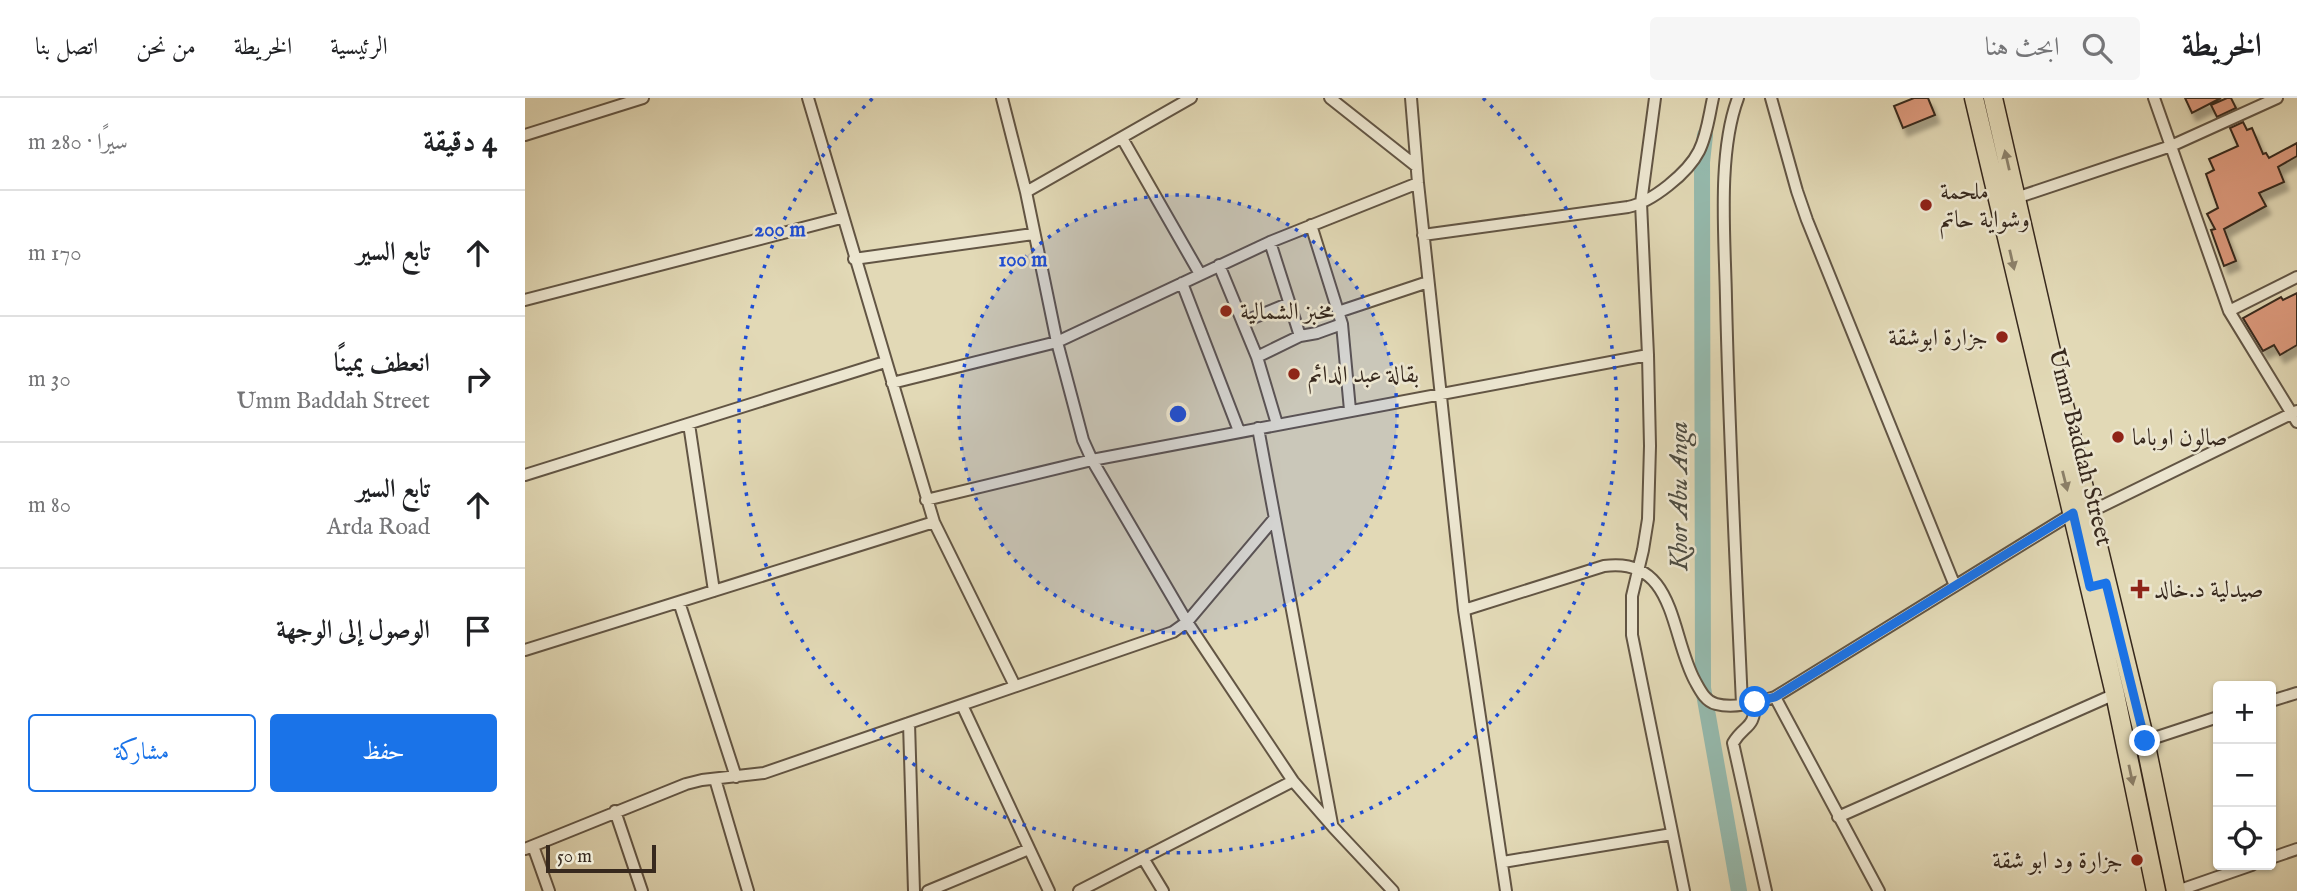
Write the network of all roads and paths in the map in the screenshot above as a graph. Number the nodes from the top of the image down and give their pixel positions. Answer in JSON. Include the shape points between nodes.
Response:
{"nodes":[{"id":1,"x":643,"y":98,"type":"edge"},
{"id":2,"x":808,"y":98,"type":"edge"},
{"id":3,"x":1002,"y":98,"type":"edge"},
{"id":4,"x":1191,"y":98,"type":"edge"},
{"id":5,"x":1330,"y":98,"type":"edge"},
{"id":6,"x":1411,"y":98,"type":"edge"},
{"id":7,"x":1655,"y":98,"type":"edge"},
{"id":8,"x":1713,"y":98,"type":"edge"},
{"id":9,"x":1738,"y":98,"type":"edge"},
{"id":10,"x":1771,"y":98,"type":"edge"},
{"id":11,"x":1974,"y":98,"type":"edge"},
{"id":12,"x":1993,"y":98,"type":"edge"},
{"id":13,"x":2154,"y":98,"type":"edge"},
{"id":14,"x":2277,"y":98,"type":"edge"},
{"id":15,"x":525,"y":135,"type":"edge"},
{"id":16,"x":1122,"y":138,"type":"junction"},
{"id":17,"x":2171,"y":146,"type":"junction"},
{"id":18,"x":1416,"y":166,"type":"junction"},
{"id":19,"x":1418,"y":183,"type":"junction"},
{"id":20,"x":1026,"y":192,"type":"junction"},
{"id":21,"x":2016,"y":198,"type":"junction"},
{"id":22,"x":1641,"y":203,"type":"junction"},
{"id":23,"x":841,"y":218,"type":"junction"},
{"id":24,"x":1311,"y":225,"type":"junction"},
{"id":25,"x":1033,"y":234,"type":"junction"},
{"id":26,"x":1423,"y":235,"type":"junction"},
{"id":27,"x":1270,"y":242,"type":"junction"},
{"id":28,"x":854,"y":259,"type":"junction"},
{"id":29,"x":1219,"y":265,"type":"junction"},
{"id":30,"x":1200,"y":274,"type":"junction"},
{"id":31,"x":2297,"y":277,"type":"edge"},
{"id":32,"x":1428,"y":282,"type":"junction"},
{"id":33,"x":1182,"y":283,"type":"junction"},
{"id":34,"x":525,"y":300,"type":"edge"},
{"id":35,"x":1290,"y":303,"type":"junction"},
{"id":36,"x":2229,"y":311,"type":"junction"},
{"id":37,"x":1338,"y":312,"type":"junction"},
{"id":38,"x":1243,"y":322,"type":"junction"},
{"id":39,"x":1342,"y":324,"type":"junction"},
{"id":40,"x":1300,"y":336,"type":"junction"},
{"id":41,"x":1057,"y":342,"type":"junction"},
{"id":42,"x":1648,"y":355,"type":"junction"},
{"id":43,"x":1257,"y":357,"type":"junction"},
{"id":44,"x":885,"y":362,"type":"junction"},
{"id":45,"x":892,"y":383,"type":"junction"},
{"id":46,"x":1440,"y":393,"type":"junction"},
{"id":47,"x":1350,"y":410,"type":"junction"},
{"id":48,"x":2295,"y":416,"type":"edge"},
{"id":49,"x":689,"y":424,"type":"junction"},
{"id":50,"x":1277,"y":424,"type":"junction"},
{"id":51,"x":1258,"y":428,"type":"junction"},
{"id":52,"x":1239,"y":431,"type":"junction"},
{"id":53,"x":1092,"y":460,"type":"junction"},
{"id":54,"x":525,"y":475,"type":"edge"},
{"id":55,"x":926,"y":500,"type":"junction"},
{"id":56,"x":2081,"y":513,"type":"junction"},
{"id":57,"x":1274,"y":519,"type":"junction"},
{"id":58,"x":934,"y":522,"type":"junction"},
{"id":59,"x":1638,"y":568,"type":"junction"},
{"id":60,"x":2098,"y":585,"type":"junction"},
{"id":61,"x":1955,"y":586,"type":"junction"},
{"id":62,"x":713,"y":591,"type":"junction"},
{"id":63,"x":679,"y":603,"type":"junction"},
{"id":64,"x":1464,"y":610,"type":"junction"},
{"id":65,"x":1187,"y":622,"type":"junction"},
{"id":66,"x":525,"y":650,"type":"edge"},
{"id":67,"x":1015,"y":686,"type":"junction"},
{"id":68,"x":2297,"y":693,"type":"edge"},
{"id":69,"x":2115,"y":694,"type":"junction"},
{"id":70,"x":1775,"y":697,"type":"junction"},
{"id":71,"x":2276,"y":699,"type":"edge"},
{"id":72,"x":1755,"y":702,"type":"junction"},
{"id":73,"x":1742,"y":704,"type":"junction"},
{"id":74,"x":962,"y":705,"type":"junction"},
{"id":75,"x":2213,"y":720,"type":"edge"},
{"id":76,"x":909,"y":723,"type":"junction"},
{"id":77,"x":2145,"y":741,"type":"junction"},
{"id":78,"x":736,"y":777,"type":"junction"},
{"id":79,"x":715,"y":779,"type":"junction"},
{"id":80,"x":1293,"y":781,"type":"junction"},
{"id":81,"x":615,"y":811,"type":"junction"},
{"id":82,"x":1838,"y":817,"type":"junction"},
{"id":83,"x":1333,"y":827,"type":"junction"},
{"id":84,"x":1672,"y":834,"type":"junction"},
{"id":85,"x":529,"y":848,"type":"edge"},
{"id":86,"x":1029,"y":849,"type":"junction"},
{"id":87,"x":2297,"y":849,"type":"edge"},
{"id":88,"x":2276,"y":856,"type":"edge"},
{"id":89,"x":1143,"y":858,"type":"junction"},
{"id":90,"x":1503,"y":862,"type":"junction"},
{"id":91,"x":2238,"y":870,"type":"edge"},
{"id":92,"x":549,"y":891,"type":"edge"},
{"id":93,"x":642,"y":891,"type":"edge"},
{"id":94,"x":748,"y":891,"type":"edge"},
{"id":95,"x":914,"y":891,"type":"edge"},
{"id":96,"x":928,"y":891,"type":"edge"},
{"id":97,"x":1049,"y":891,"type":"edge"},
{"id":98,"x":1079,"y":891,"type":"edge"},
{"id":99,"x":1163,"y":891,"type":"edge"},
{"id":100,"x":1393,"y":891,"type":"edge"},
{"id":101,"x":1506,"y":891,"type":"edge"},
{"id":102,"x":1684,"y":891,"type":"edge"},
{"id":103,"x":1766,"y":891,"type":"edge"},
{"id":104,"x":1879,"y":891,"type":"edge"},
{"id":105,"x":2156,"y":891,"type":"edge"},
{"id":106,"x":2177,"y":891,"type":"edge"}],
"edges":[{"from":1,"to":15,"type":"street"},
{"from":2,"to":23,"type":"street"},
{"from":3,"to":20,"type":"street"},
{"from":4,"to":16,"type":"street"},
{"from":5,"to":18,"type":"street"},
{"from":6,"to":18,"type":"street"},
{"from":7,"to":22,"type":"street"},
{"from":8,"to":22,"type":"street","via":[[1699,152],[1676,178]]},
{"from":9,"to":73,"type":"street","via":[[1728,138],[1725,227]]},
{"from":10,"to":61,"type":"street","via":[[1807,220]]},
{"from":11,"to":56,"type":"main road","name":"Umm Baddah Street","one_way":true},
{"from":21,"to":12,"type":"main road","name":"Umm Baddah Street","one_way":true},
{"from":13,"to":17,"type":"street"},
{"from":14,"to":17,"type":"street"},
{"from":16,"to":20,"type":"street"},
{"from":16,"to":30,"type":"street"},
{"from":17,"to":21,"type":"street"},
{"from":17,"to":36,"type":"street"},
{"from":18,"to":19,"type":"street"},
{"from":19,"to":24,"type":"street"},
{"from":19,"to":26,"type":"street"},
{"from":20,"to":25,"type":"street"},
{"from":21,"to":56,"type":"main road","name":"Umm Baddah Street"},
{"from":22,"to":26,"type":"street"},
{"from":22,"to":42,"type":"street"},
{"from":23,"to":28,"type":"street"},
{"from":23,"to":34,"type":"street"},
{"from":24,"to":27,"type":"street"},
{"from":24,"to":37,"type":"street"},
{"from":25,"to":28,"type":"street"},
{"from":25,"to":41,"type":"street"},
{"from":26,"to":32,"type":"street"},
{"from":27,"to":29,"type":"street"},
{"from":27,"to":35,"type":"street"},
{"from":28,"to":44,"type":"street"},
{"from":29,"to":30,"type":"street"},
{"from":29,"to":38,"type":"street"},
{"from":30,"to":33,"type":"street"},
{"from":31,"to":36,"type":"street"},
{"from":32,"to":37,"type":"street"},
{"from":32,"to":46,"type":"street"},
{"from":33,"to":41,"type":"street"},
{"from":33,"to":52,"type":"street"},
{"from":35,"to":38,"type":"street"},
{"from":35,"to":40,"type":"street"},
{"from":36,"to":48,"type":"street"},
{"from":37,"to":39,"type":"street"},
{"from":38,"to":43,"type":"street"},
{"from":39,"to":40,"type":"street"},
{"from":39,"to":47,"type":"street"},
{"from":40,"to":43,"type":"street"},
{"from":41,"to":45,"type":"street"},
{"from":41,"to":53,"type":"street"},
{"from":42,"to":46,"type":"street"},
{"from":42,"to":59,"type":"street","via":[[1648,519]]},
{"from":43,"to":50,"type":"street"},
{"from":44,"to":45,"type":"street"},
{"from":44,"to":49,"type":"street"},
{"from":45,"to":55,"type":"street"},
{"from":46,"to":47,"type":"street"},
{"from":46,"to":64,"type":"street"},
{"from":47,"to":50,"type":"street"},
{"from":48,"to":56,"type":"street"},
{"from":49,"to":54,"type":"street"},
{"from":49,"to":62,"type":"street"},
{"from":50,"to":51,"type":"street"},
{"from":51,"to":52,"type":"street"},
{"from":51,"to":57,"type":"street"},
{"from":52,"to":53,"type":"street"},
{"from":53,"to":55,"type":"street"},
{"from":53,"to":65,"type":"street"},
{"from":55,"to":58,"type":"street"},
{"from":56,"to":60,"type":"main road"},
{"from":56,"to":61,"type":"street"},
{"from":57,"to":65,"type":"street"},
{"from":57,"to":83,"type":"street"},
{"from":58,"to":62,"type":"street"},
{"from":58,"to":67,"type":"street"},
{"from":59,"to":64,"type":"street","via":[[1604,566]]},
{"from":59,"to":73,"type":"street","via":[[1662,589],[1686,664],[1700,690],[1717,704]]},
{"from":59,"to":84,"type":"street","via":[[1632,606],[1634,651]]},
{"from":60,"to":69,"type":"main road"},
{"from":60,"to":77,"type":"main road"},
{"from":61,"to":70,"type":"street"},
{"from":62,"to":63,"type":"street"},
{"from":63,"to":66,"type":"street"},
{"from":63,"to":78,"type":"street"},
{"from":64,"to":90,"type":"street"},
{"from":65,"to":67,"type":"street","via":[[1160,636]]},
{"from":65,"to":80,"type":"street"},
{"from":67,"to":74,"type":"street"},
{"from":68,"to":71,"type":"street"},
{"from":69,"to":82,"type":"street"},
{"from":69,"to":105,"type":"main road","one_way":true},
{"from":70,"to":72,"type":"street"},
{"from":70,"to":82,"type":"street"},
{"from":72,"to":73,"type":"street"},
{"from":72,"to":103,"type":"street","via":[[1755,717],[1733,743]]},
{"from":74,"to":76,"type":"street"},
{"from":74,"to":86,"type":"street"},
{"from":75,"to":77,"type":"street"},
{"from":76,"to":78,"type":"street","via":[[764,773]]},
{"from":76,"to":95,"type":"street"},
{"from":77,"to":106,"type":"main road"},
{"from":78,"to":79,"type":"street"},
{"from":79,"to":81,"type":"street","via":[[686,784]]},
{"from":79,"to":94,"type":"street"},
{"from":80,"to":83,"type":"street"},
{"from":80,"to":89,"type":"street"},
{"from":81,"to":85,"type":"street"},
{"from":81,"to":93,"type":"street"},
{"from":82,"to":104,"type":"street"},
{"from":83,"to":100,"type":"street"},
{"from":84,"to":90,"type":"street"},
{"from":84,"to":102,"type":"street"},
{"from":85,"to":92,"type":"street"},
{"from":86,"to":96,"type":"street"},
{"from":86,"to":97,"type":"street"},
{"from":87,"to":88,"type":"street"},
{"from":89,"to":98,"type":"street"},
{"from":89,"to":99,"type":"street"},
{"from":90,"to":101,"type":"street"},
{"from":91,"to":106,"type":"street"}]}
